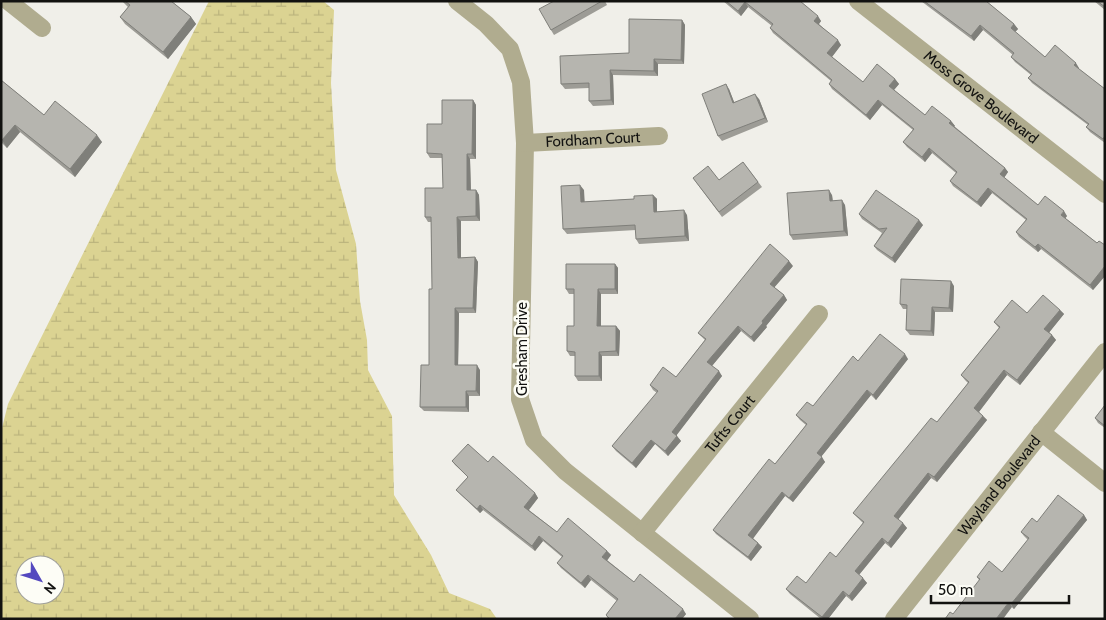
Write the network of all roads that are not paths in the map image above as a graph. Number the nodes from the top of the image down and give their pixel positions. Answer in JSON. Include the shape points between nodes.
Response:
{"nodes":[{"id":1,"x":8,"y":1,"type":"edge"},
{"id":2,"x":457,"y":1,"type":"edge"},
{"id":3,"x":858,"y":1,"type":"edge"},
{"id":4,"x":42,"y":28,"type":"dead end"},
{"id":5,"x":658,"y":136,"type":"dead end"},
{"id":6,"x":525,"y":143,"type":"junction"},
{"id":7,"x":1105,"y":194,"type":"edge"},
{"id":8,"x":819,"y":314,"type":"dead end"},
{"id":9,"x":1105,"y":352,"type":"edge"},
{"id":10,"x":1041,"y":432,"type":"junction"},
{"id":11,"x":1105,"y":483,"type":"edge"},
{"id":12,"x":642,"y":533,"type":"junction"},
{"id":13,"x":750,"y":619,"type":"edge"},
{"id":14,"x":894,"y":619,"type":"edge"}],
"edges":[{"from":1,"to":4,"type":"street"},
{"from":2,"to":6,"type":"street","name":"Gresham Drive","via":[[510,49],[521,82]]},
{"from":3,"to":7,"type":"street","name":"Moss Grove Boulevard"},
{"from":5,"to":6,"type":"street","name":"Fordham Court"},
{"from":6,"to":12,"type":"street","name":"Gresham Drive","via":[[520,399],[534,440],[564,471]]},
{"from":8,"to":12,"type":"street","name":"Tufts Court"},
{"from":9,"to":10,"type":"street","name":"Wayland Boulevard"},
{"from":10,"to":11,"type":"street"},
{"from":10,"to":14,"type":"street","name":"Wayland Boulevard"},
{"from":12,"to":13,"type":"street","name":"Gresham Drive"}]}
